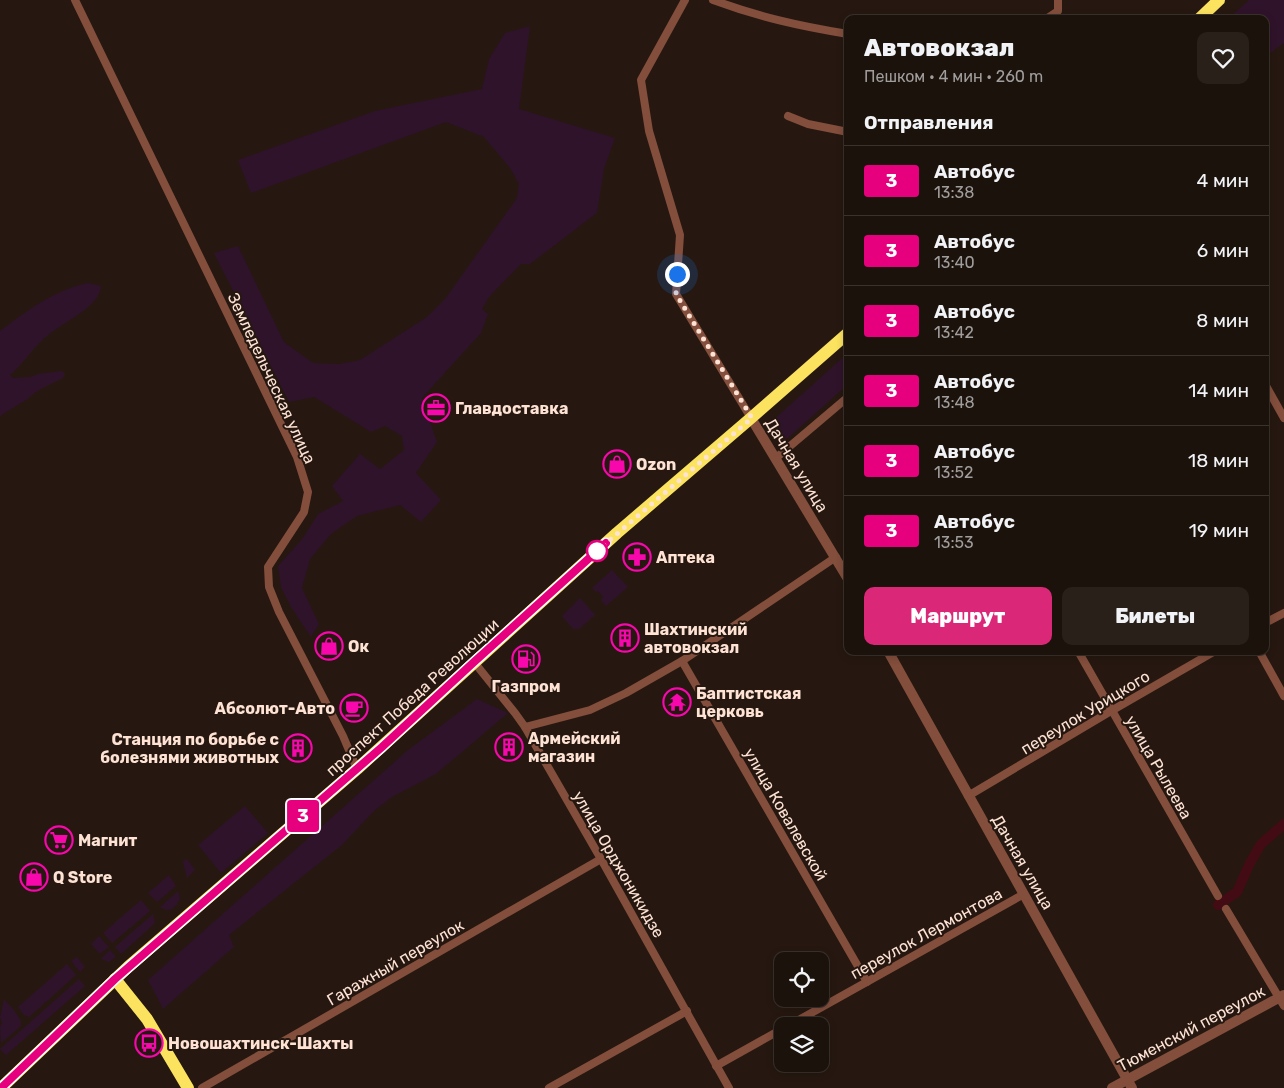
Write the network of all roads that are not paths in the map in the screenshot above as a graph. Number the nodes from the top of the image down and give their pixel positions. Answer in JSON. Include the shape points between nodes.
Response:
{"nodes":[{"id":1,"x":76,"y":0,"type":"edge"},
{"id":2,"x":685,"y":0,"type":"edge"},
{"id":3,"x":713,"y":0,"type":"edge"},
{"id":4,"x":1058,"y":0,"type":"edge"},
{"id":5,"x":1220,"y":0,"type":"edge"},
{"id":6,"x":1052,"y":15,"type":"edge"},
{"id":7,"x":1203,"y":15,"type":"edge"},
{"id":8,"x":844,"y":33,"type":"edge"},
{"id":9,"x":788,"y":116,"type":"dead end"},
{"id":10,"x":844,"y":131,"type":"edge"},
{"id":11,"x":844,"y":336,"type":"edge"},
{"id":12,"x":1269,"y":391,"type":"edge"},
{"id":13,"x":844,"y":400,"type":"edge"},
{"id":14,"x":752,"y":418,"type":"junction"},
{"id":15,"x":1284,"y":418,"type":"edge"},
{"id":16,"x":776,"y":458,"type":"junction"},
{"id":17,"x":836,"y":558,"type":"junction"},
{"id":18,"x":844,"y":572,"type":"edge"},
{"id":19,"x":1284,"y":613,"type":"edge"},
{"id":20,"x":1269,"y":621,"type":"edge"},
{"id":21,"x":890,"y":655,"type":"edge"},
{"id":22,"x":1080,"y":655,"type":"edge"},
{"id":23,"x":1208,"y":655,"type":"edge"},
{"id":24,"x":1261,"y":655,"type":"edge"},
{"id":25,"x":682,"y":661,"type":"junction"},
{"id":26,"x":474,"y":662,"type":"junction"},
{"id":27,"x":1284,"y":696,"type":"edge"},
{"id":28,"x":1111,"y":711,"type":"junction"},
{"id":29,"x":524,"y":727,"type":"junction"},
{"id":30,"x":357,"y":769,"type":"junction"},
{"id":31,"x":968,"y":796,"type":"junction"},
{"id":32,"x":601,"y":859,"type":"junction"},
{"id":33,"x":1024,"y":894,"type":"junction"},
{"id":34,"x":1218,"y":896,"type":"dead end"},
{"id":35,"x":1226,"y":909,"type":"dead end"},
{"id":36,"x":115,"y":979,"type":"junction"},
{"id":37,"x":867,"y":982,"type":"junction"},
{"id":38,"x":1282,"y":999,"type":"edge"},
{"id":39,"x":686,"y":1011,"type":"junction"},
{"id":40,"x":804,"y":1017,"type":"edge"},
{"id":41,"x":774,"y":1033,"type":"edge"},
{"id":42,"x":716,"y":1066,"type":"junction"},
{"id":43,"x":1130,"y":1084,"type":"edge"},
{"id":44,"x":1,"y":1088,"type":"edge"},
{"id":45,"x":188,"y":1088,"type":"edge"},
{"id":46,"x":202,"y":1088,"type":"edge"},
{"id":47,"x":549,"y":1088,"type":"edge"},
{"id":48,"x":728,"y":1088,"type":"edge"},
{"id":49,"x":1112,"y":1088,"type":"edge"}],
"edges":[{"from":1,"to":30,"type":"street","name":"Земледельческая улица","via":[[297,457],[308,492],[304,512],[268,567],[269,587]]},
{"from":2,"to":14,"type":"street","via":[[641,80],[649,131],[680,235],[676,294]]},
{"from":3,"to":8,"type":"street","via":[[788,24]]},
{"from":4,"to":6,"type":"street","via":[[1058,11]]},
{"from":5,"to":7,"type":"main road"},
{"from":9,"to":10,"type":"street"},
{"from":11,"to":14,"type":"main road","name":"проспект Победа Революции"},
{"from":12,"to":15,"type":"street"},
{"from":13,"to":16,"type":"street"},
{"from":14,"to":16,"type":"street","name":"Дачная улица"},
{"from":14,"to":26,"type":"main road","name":"проспект Победа Революции","via":[[617,533]]},
{"from":16,"to":17,"type":"street","name":"Дачная улица"},
{"from":17,"to":18,"type":"street","name":"Дачная улица"},
{"from":17,"to":25,"type":"street"},
{"from":19,"to":20,"type":"street"},
{"from":21,"to":31,"type":"street","name":"Дачная улица"},
{"from":22,"to":28,"type":"street","name":"улица Рылеева"},
{"from":23,"to":28,"type":"street","name":"переулок Урицкого"},
{"from":24,"to":27,"type":"street"},
{"from":25,"to":29,"type":"street","via":[[590,710]]},
{"from":25,"to":37,"type":"street","name":"улица Ковалевской"},
{"from":26,"to":29,"type":"street","name":"улица Орджоникидзе"},
{"from":26,"to":30,"type":"main road","name":"проспект Победа Революции"},
{"from":28,"to":31,"type":"street","name":"переулок Урицкого"},
{"from":28,"to":34,"type":"street","name":"улица Рылеева"},
{"from":29,"to":32,"type":"street","name":"улица Орджоникидзе"},
{"from":30,"to":36,"type":"main road","name":"проспект Победа Революции"},
{"from":31,"to":33,"type":"street","name":"Дачная улица"},
{"from":32,"to":39,"type":"street","name":"улица Орджоникидзе"},
{"from":32,"to":46,"type":"street","name":"Гаражный переулок"},
{"from":33,"to":37,"type":"street","name":"переулок Лермонтова"},
{"from":33,"to":43,"type":"street","name":"Дачная улица"},
{"from":35,"to":38,"type":"street"},
{"from":36,"to":44,"type":"main road","name":"проспект Победа Революции"},
{"from":36,"to":45,"type":"main road","via":[[148,1020]]},
{"from":37,"to":40,"type":"street","name":"переулок Лермонтова"},
{"from":38,"to":43,"type":"street","name":"Тюменский переулок"},
{"from":39,"to":42,"type":"street","name":"улица Орджоникидзе"},
{"from":39,"to":47,"type":"street"},
{"from":41,"to":42,"type":"street"},
{"from":42,"to":48,"type":"street","name":"улица Орджоникидзе"},
{"from":43,"to":49,"type":"street","name":"Тюменский переулок"}]}
